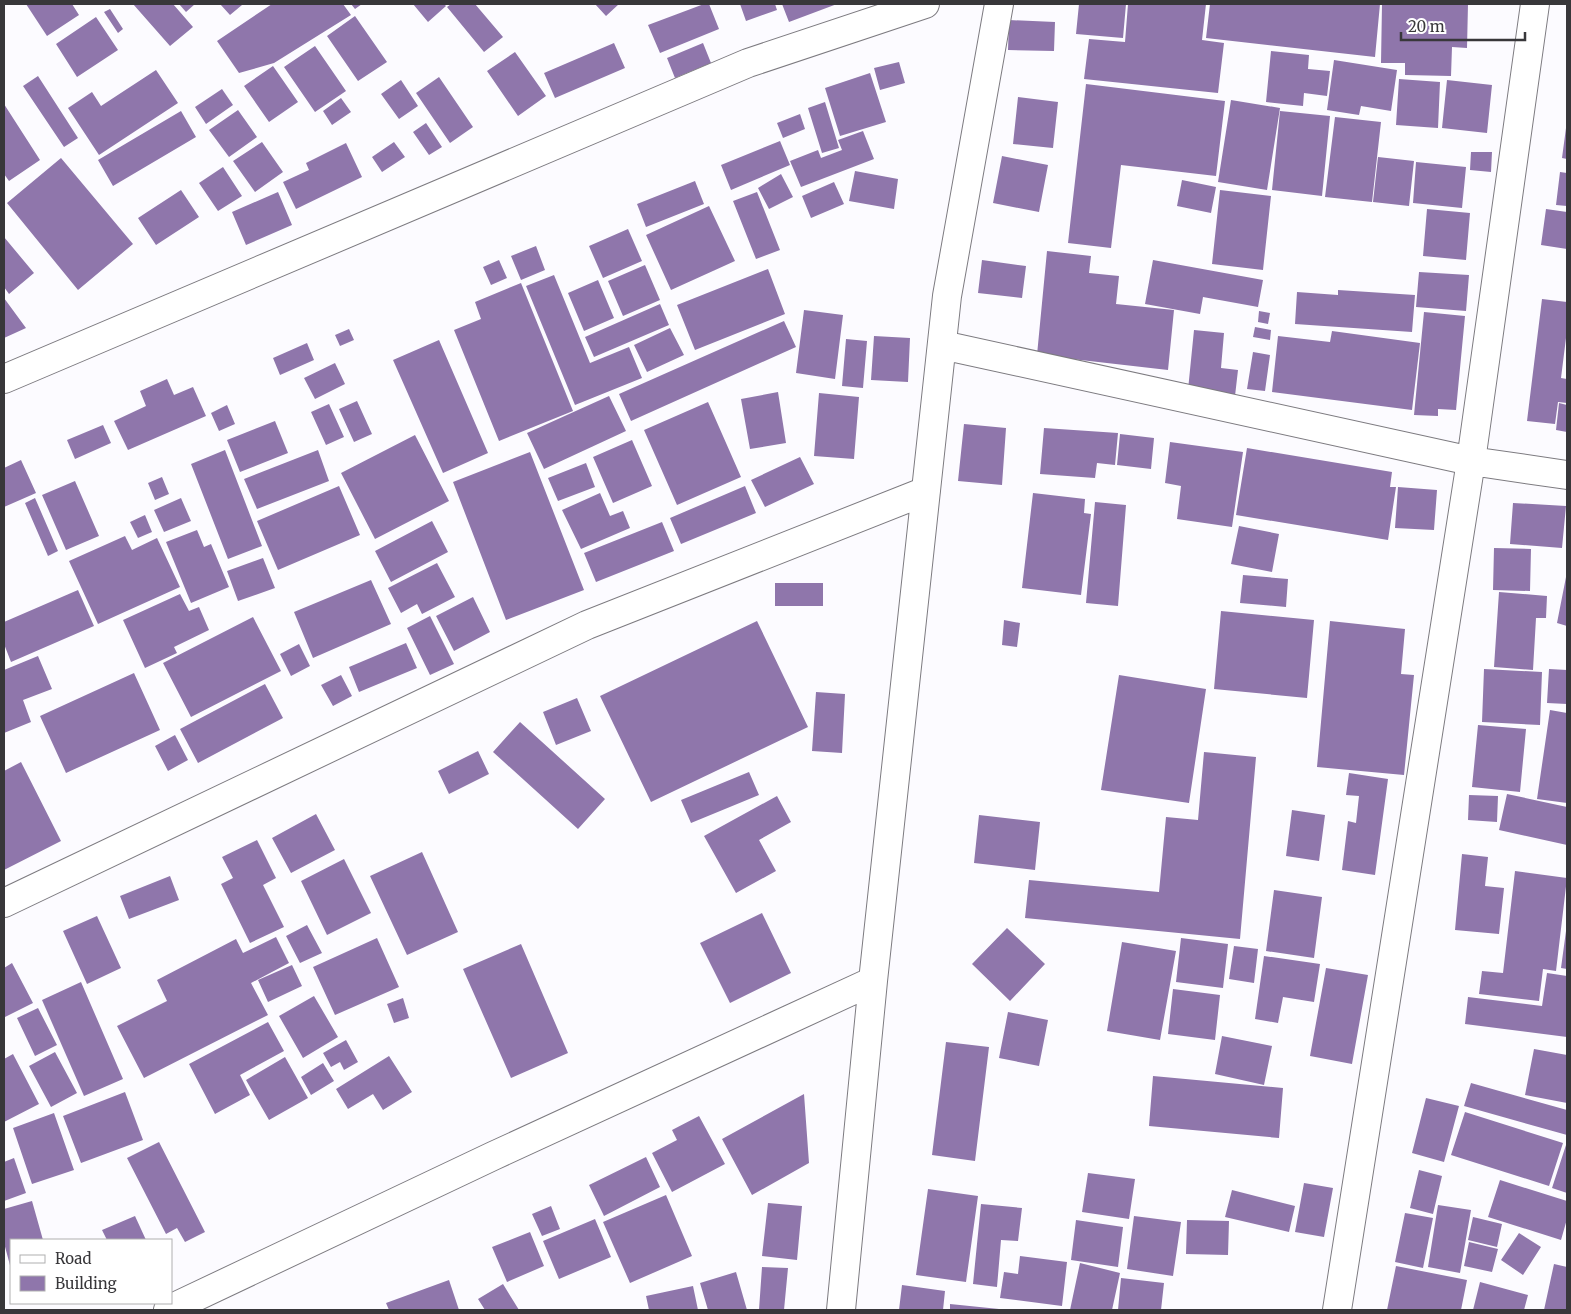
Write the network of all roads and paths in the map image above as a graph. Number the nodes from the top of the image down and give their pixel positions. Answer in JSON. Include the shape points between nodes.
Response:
{"nodes":[{"id":1,"x":925,"y":4,"type":"edge"},
{"id":2,"x":999,"y":4,"type":"edge"},
{"id":3,"x":1535,"y":4,"type":"edge"},
{"id":4,"x":942,"y":345,"type":"junction"},
{"id":5,"x":4,"y":379,"type":"edge"},
{"id":6,"x":1471,"y":461,"type":"junction"},
{"id":7,"x":1567,"y":475,"type":"edge"},
{"id":8,"x":926,"y":492,"type":"junction"},
{"id":9,"x":4,"y":903,"type":"edge"},
{"id":10,"x":873,"y":981,"type":"junction"},
{"id":11,"x":168,"y":1310,"type":"edge"},
{"id":12,"x":841,"y":1310,"type":"edge"},
{"id":13,"x":1337,"y":1310,"type":"edge"}],
"edges":[{"from":1,"to":5,"type":"street","via":[[748,63]]},
{"from":2,"to":4,"type":"street","via":[[947,296]]},
{"from":3,"to":6,"type":"street"},
{"from":4,"to":6,"type":"street"},
{"from":4,"to":8,"type":"street"},
{"from":6,"to":7,"type":"street"},
{"from":6,"to":13,"type":"street"},
{"from":8,"to":9,"type":"street","via":[[587,625]]},
{"from":8,"to":10,"type":"street"},
{"from":10,"to":11,"type":"street"},
{"from":10,"to":12,"type":"street"}]}
